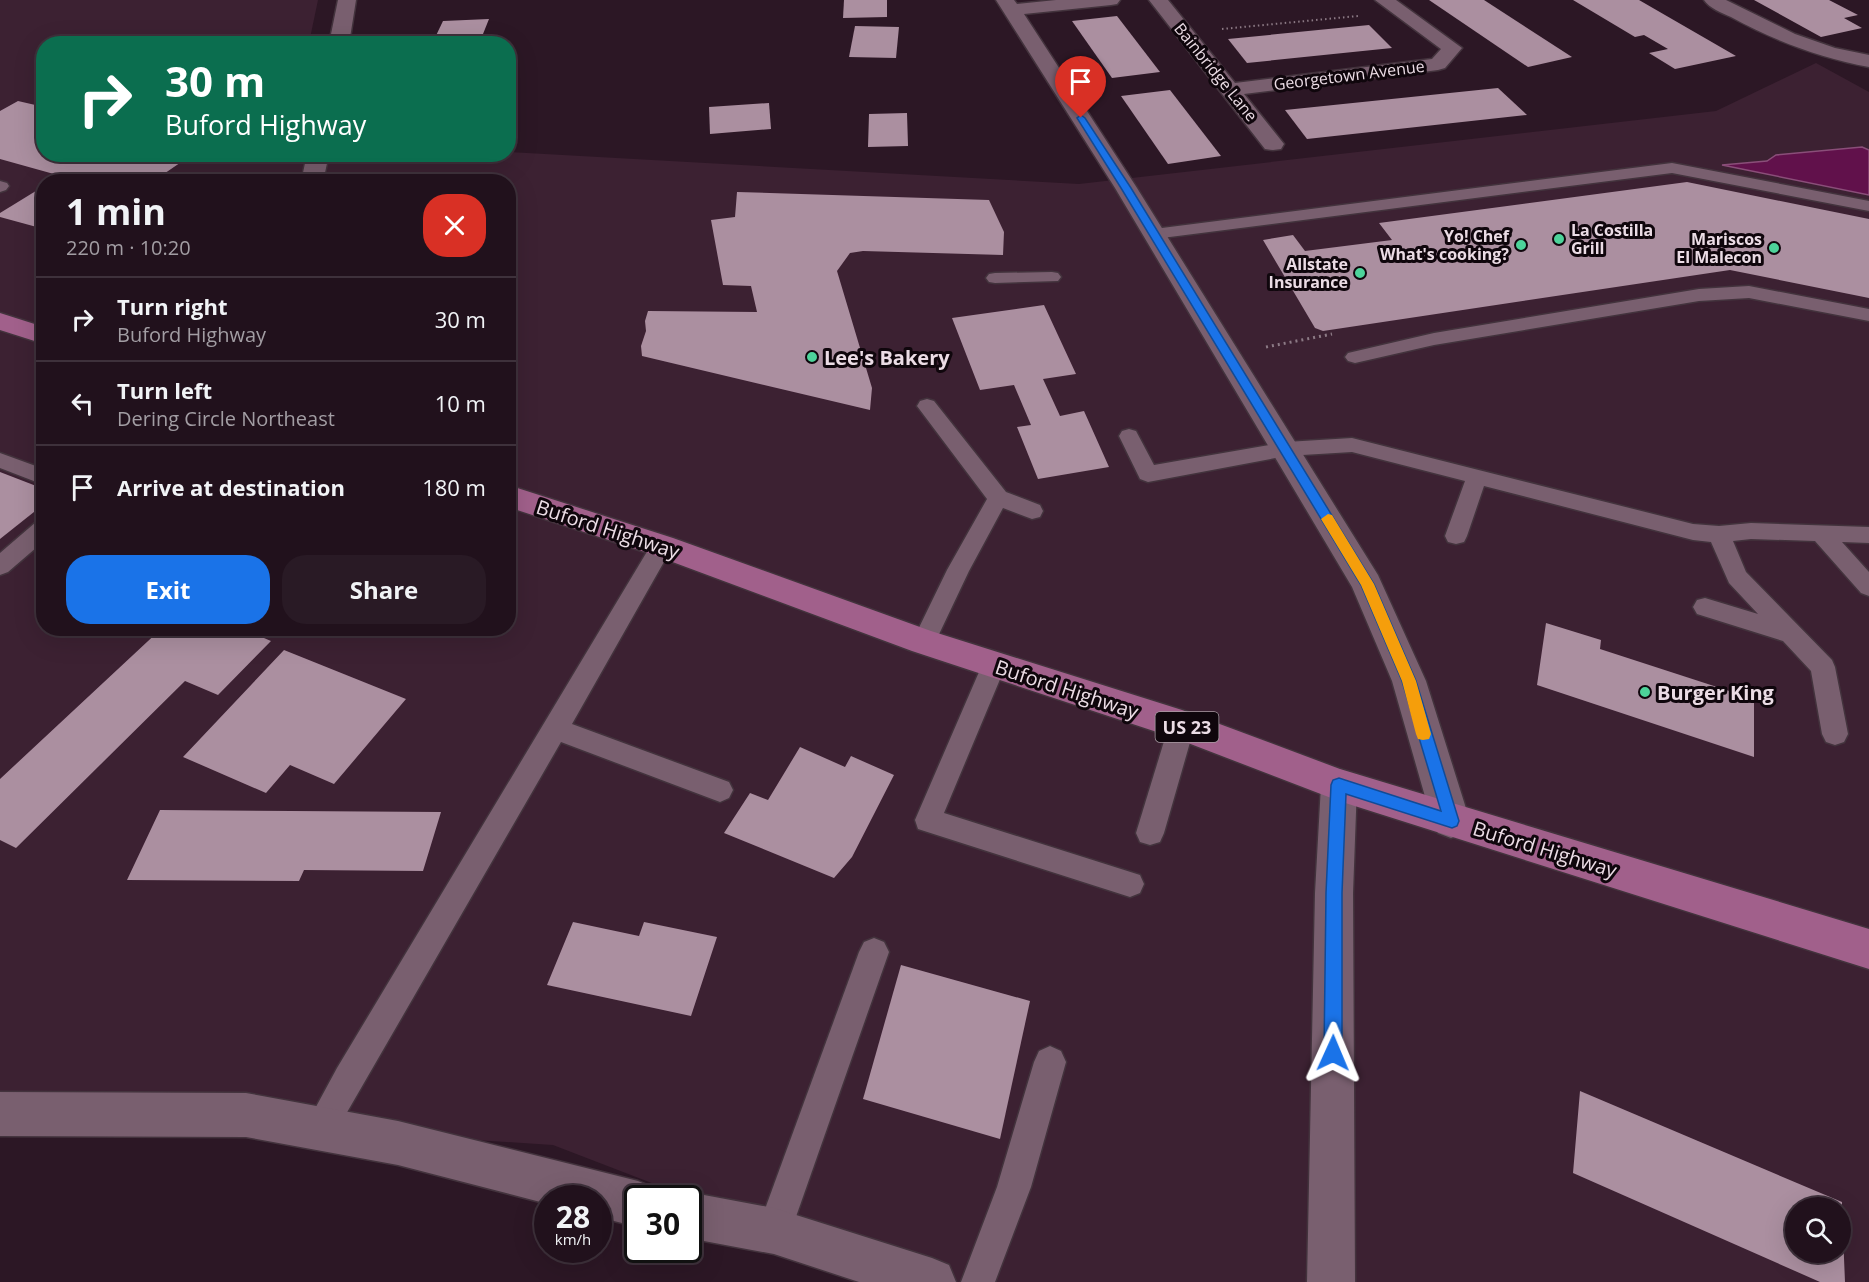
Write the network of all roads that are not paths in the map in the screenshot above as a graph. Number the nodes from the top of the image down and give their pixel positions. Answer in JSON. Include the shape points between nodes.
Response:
{"nodes":[{"id":1,"x":347,"y":0,"type":"edge"},
{"id":2,"x":1111,"y":0,"type":"edge"},
{"id":3,"x":1158,"y":0,"type":"edge"},
{"id":4,"x":1384,"y":0,"type":"edge"},
{"id":5,"x":1713,"y":0,"type":"edge"},
{"id":6,"x":1008,"y":5,"type":"edge"},
{"id":7,"x":340,"y":36,"type":"edge"},
{"id":8,"x":1869,"y":61,"type":"edge"},
{"id":9,"x":1229,"y":90,"type":"junction"},
{"id":10,"x":1274,"y":144,"type":"dead end"},
{"id":11,"x":1869,"y":206,"type":"edge"},
{"id":12,"x":1154,"y":234,"type":"junction"},
{"id":13,"x":1052,"y":277,"type":"dead end"},
{"id":14,"x":995,"y":278,"type":"dead end"},
{"id":15,"x":1869,"y":315,"type":"edge"},
{"id":16,"x":0,"y":321,"type":"edge"},
{"id":17,"x":36,"y":333,"type":"edge"},
{"id":18,"x":1355,"y":357,"type":"dead end"},
{"id":19,"x":927,"y":406,"type":"dead end"},
{"id":20,"x":1129,"y":436,"type":"dead end"},
{"id":21,"x":1286,"y":449,"type":"junction"},
{"id":22,"x":0,"y":460,"type":"edge"},
{"id":23,"x":36,"y":475,"type":"edge"},
{"id":24,"x":1477,"y":477,"type":"junction"},
{"id":25,"x":998,"y":498,"type":"junction"},
{"id":26,"x":516,"y":499,"type":"edge"},
{"id":27,"x":1032,"y":511,"type":"dead end"},
{"id":28,"x":1719,"y":534,"type":"junction"},
{"id":29,"x":1821,"y":534,"type":"junction"},
{"id":30,"x":36,"y":535,"type":"edge"},
{"id":31,"x":1869,"y":535,"type":"edge"},
{"id":32,"x":1456,"y":536,"type":"dead end"},
{"id":33,"x":662,"y":546,"type":"junction"},
{"id":34,"x":0,"y":566,"type":"edge"},
{"id":35,"x":1869,"y":587,"type":"edge"},
{"id":36,"x":1705,"y":607,"type":"dead end"},
{"id":37,"x":1791,"y":634,"type":"junction"},
{"id":38,"x":924,"y":642,"type":"junction"},
{"id":39,"x":994,"y":665,"type":"junction"},
{"id":40,"x":1182,"y":725,"type":"junction"},
{"id":41,"x":555,"y":729,"type":"junction"},
{"id":42,"x":1834,"y":734,"type":"dead end"},
{"id":43,"x":1339,"y":785,"type":"junction"},
{"id":44,"x":720,"y":790,"type":"dead end"},
{"id":45,"x":1452,"y":821,"type":"junction"},
{"id":46,"x":1150,"y":833,"type":"dead end"},
{"id":47,"x":1130,"y":884,"type":"dead end"},
{"id":48,"x":1869,"y":949,"type":"edge"},
{"id":49,"x":874,"y":952,"type":"dead end"},
{"id":50,"x":1050,"y":1062,"type":"dead end"},
{"id":51,"x":0,"y":1114,"type":"edge"},
{"id":52,"x":320,"y":1129,"type":"junction"},
{"id":53,"x":624,"y":1200,"type":"edge"},
{"id":54,"x":702,"y":1217,"type":"edge"},
{"id":55,"x":774,"y":1230,"type":"junction"},
{"id":56,"x":932,"y":1282,"type":"edge"},
{"id":57,"x":978,"y":1282,"type":"edge"},
{"id":58,"x":1331,"y":1282,"type":"edge"}],
"edges":[{"from":1,"to":7,"type":"street"},
{"from":2,"to":6,"type":"street"},
{"from":3,"to":9,"type":"street","name":"Bainbridge Lane"},
{"from":4,"to":9,"type":"street","name":"Georgetown Avenue","via":[[1452,48],[1438,64]]},
{"from":5,"to":8,"type":"street","via":[[1766,28],[1836,56]]},
{"from":6,"to":12,"type":"street"},
{"from":9,"to":10,"type":"street","name":"Bainbridge Lane"},
{"from":11,"to":12,"type":"lane","via":[[1672,168]]},
{"from":12,"to":21,"type":"street"},
{"from":13,"to":14,"type":"lane"},
{"from":15,"to":18,"type":"lane","via":[[1749,292],[1700,295],[1434,339]]},
{"from":16,"to":17,"type":"main road"},
{"from":19,"to":25,"type":"lane"},
{"from":20,"to":21,"type":"lane","via":[[1148,474]]},
{"from":21,"to":24,"type":"lane","via":[[1352,445]]},
{"from":21,"to":45,"type":"street","via":[[1367,584],[1409,681]]},
{"from":22,"to":23,"type":"lane"},
{"from":24,"to":28,"type":"lane","via":[[1693,532]]},
{"from":24,"to":32,"type":"lane"},
{"from":25,"to":27,"type":"lane"},
{"from":25,"to":38,"type":"lane"},
{"from":26,"to":33,"type":"main road","name":"Buford Highway","number":"US 23"},
{"from":28,"to":29,"type":"lane"},
{"from":28,"to":37,"type":"lane","via":[[1737,577]]},
{"from":29,"to":31,"type":"lane"},
{"from":29,"to":35,"type":"lane"},
{"from":30,"to":34,"type":"lane"},
{"from":33,"to":38,"type":"main road","name":"Buford Highway","number":"US 23"},
{"from":33,"to":41,"type":"lane"},
{"from":36,"to":37,"type":"lane"},
{"from":37,"to":42,"type":"lane","via":[[1823,667]]},
{"from":38,"to":39,"type":"main road","name":"Buford Highway","number":"US 23"},
{"from":39,"to":40,"type":"main road","name":"Buford Highway","number":"US 23"},
{"from":39,"to":47,"type":"lane","via":[[928,820]]},
{"from":40,"to":43,"type":"main road","name":"Buford Highway","number":"US 23"},
{"from":40,"to":46,"type":"lane"},
{"from":41,"to":44,"type":"lane"},
{"from":41,"to":52,"type":"lane"},
{"from":43,"to":45,"type":"main road","name":"Buford Highway","number":"US 23"},
{"from":43,"to":58,"type":"street","via":[[1334,893]]},
{"from":45,"to":48,"type":"main road","name":"Buford Highway","number":"US 23"},
{"from":49,"to":55,"type":"lane"},
{"from":50,"to":57,"type":"lane","via":[[1014,1187]]},
{"from":51,"to":52,"type":"street","via":[[246,1115]]},
{"from":52,"to":53,"type":"street","via":[[398,1143]]},
{"from":54,"to":55,"type":"street"},
{"from":55,"to":56,"type":"street"}]}
